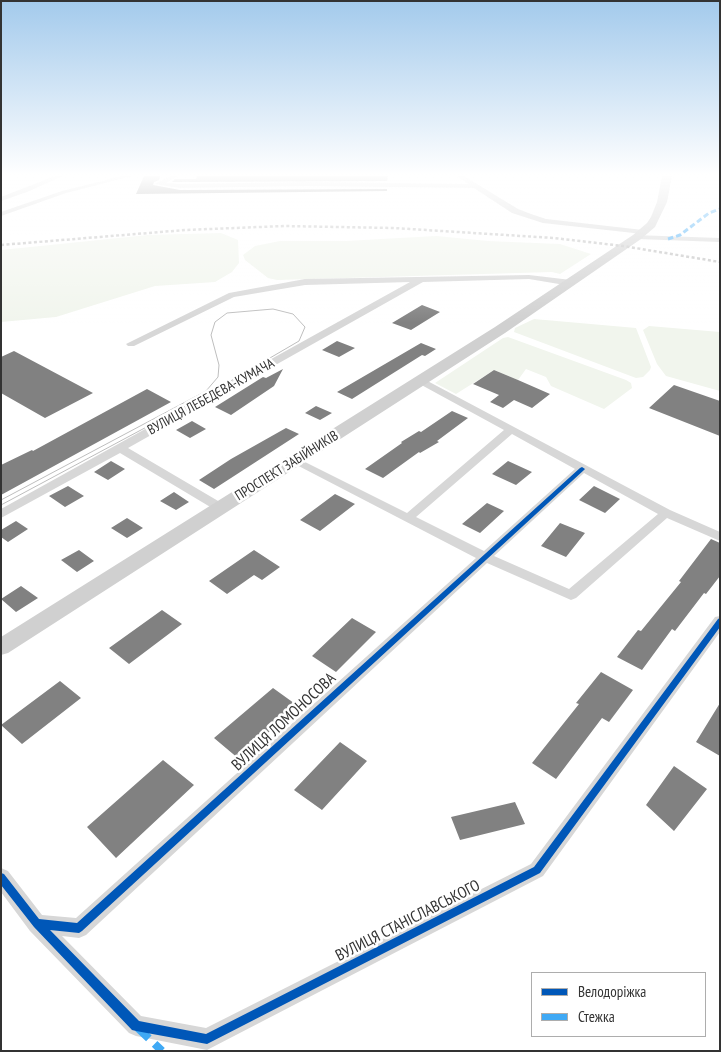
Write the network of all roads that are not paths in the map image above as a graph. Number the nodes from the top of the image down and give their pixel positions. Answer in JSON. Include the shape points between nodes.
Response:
{"nodes":[{"id":1,"x":576,"y":225,"type":"edge"},
{"id":2,"x":650,"y":225,"type":"edge"},
{"id":3,"x":640,"y":234,"type":"junction"},
{"id":4,"x":720,"y":240,"type":"edge"},
{"id":5,"x":420,"y":280,"type":"junction"},
{"id":6,"x":571,"y":283,"type":"junction"},
{"id":7,"x":131,"y":344,"type":"dead end"},
{"id":8,"x":420,"y":380,"type":"junction"},
{"id":9,"x":510,"y":430,"type":"junction"},
{"id":10,"x":120,"y":448,"type":"junction"},
{"id":11,"x":295,"y":462,"type":"junction"},
{"id":12,"x":582,"y":469,"type":"junction"},
{"id":13,"x":221,"y":508,"type":"junction"},
{"id":14,"x":666,"y":512,"type":"junction"},
{"id":15,"x":1,"y":514,"type":"edge"},
{"id":16,"x":408,"y":518,"type":"junction"},
{"id":17,"x":720,"y":537,"type":"edge"},
{"id":18,"x":484,"y":557,"type":"junction"},
{"id":19,"x":720,"y":621,"type":"edge"},
{"id":20,"x":1,"y":647,"type":"edge"},
{"id":21,"x":1,"y":877,"type":"edge"},
{"id":22,"x":37,"y":924,"type":"junction"}],
"edges":[{"from":1,"to":3,"type":"street"},
{"from":2,"to":3,"type":"main road","name":"ПРОСПЕКТ ЗАБІЙНИКІВ"},
{"from":3,"to":4,"type":"street","via":[[677,240]]},
{"from":3,"to":6,"type":"main road","name":"ПРОСПЕКТ ЗАБІЙНИКІВ"},
{"from":5,"to":6,"type":"street","via":[[529,278]]},
{"from":5,"to":7,"type":"street","via":[[305,282],[232,295]]},
{"from":5,"to":10,"type":"street","name":"ВУЛИЦЯ ЛЕБЕДЄВА-КУМАЧА"},
{"from":6,"to":8,"type":"main road","name":"ПРОСПЕКТ ЗАБІЙНИКІВ"},
{"from":8,"to":9,"type":"street"},
{"from":8,"to":11,"type":"main road","name":"ПРОСПЕКТ ЗАБІЙНИКІВ"},
{"from":9,"to":12,"type":"street"},
{"from":9,"to":16,"type":"street"},
{"from":10,"to":13,"type":"street"},
{"from":10,"to":15,"type":"street","name":"ВУЛИЦЯ ЛЕБЕДЄВА-КУМАЧА"},
{"from":11,"to":13,"type":"main road","name":"ПРОСПЕКТ ЗАБІЙНИКІВ"},
{"from":11,"to":16,"type":"street"},
{"from":12,"to":14,"type":"street"},
{"from":12,"to":18,"type":"street","name":"ВУЛИЦЯ ЛОМОНОСОВА"},
{"from":13,"to":20,"type":"main road","name":"ПРОСПЕКТ ЗАБІЙНИКІВ"},
{"from":14,"to":17,"type":"street"},
{"from":14,"to":18,"type":"street","via":[[571,595]]},
{"from":16,"to":18,"type":"street"},
{"from":18,"to":22,"type":"street","name":"ВУЛИЦЯ ЛОМОНОСОВА","via":[[79,928]]},
{"from":19,"to":22,"type":"street","name":"ВУЛИЦЯ СТАНІСЛАВСЬКОГО","via":[[537,870],[207,1039],[136,1026]]},
{"from":21,"to":22,"type":"street"}]}
